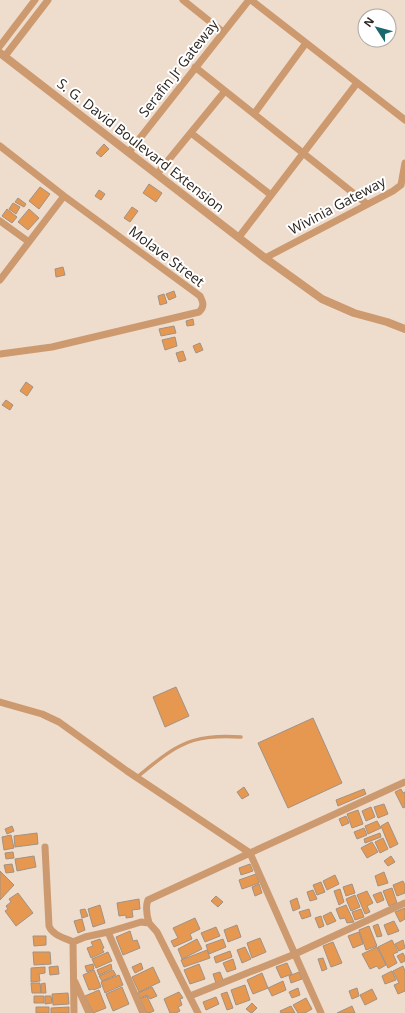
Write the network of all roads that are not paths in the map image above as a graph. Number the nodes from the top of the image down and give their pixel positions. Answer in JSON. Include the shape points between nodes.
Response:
{"nodes":[{"id":1,"x":35,"y":0,"type":"edge"},
{"id":2,"x":48,"y":0,"type":"edge"},
{"id":3,"x":183,"y":0,"type":"edge"},
{"id":4,"x":250,"y":0,"type":"edge"},
{"id":5,"x":223,"y":32,"type":"junction"},
{"id":6,"x":306,"y":43,"type":"junction"},
{"id":7,"x":0,"y":46,"type":"edge"},
{"id":8,"x":3,"y":55,"type":"edge"},
{"id":9,"x":195,"y":67,"type":"junction"},
{"id":10,"x":357,"y":83,"type":"junction"},
{"id":11,"x":225,"y":91,"type":"junction"},
{"id":12,"x":254,"y":114,"type":"junction"},
{"id":13,"x":405,"y":120,"type":"edge"},
{"id":14,"x":191,"y":133,"type":"junction"},
{"id":15,"x":0,"y":146,"type":"edge"},
{"id":16,"x":129,"y":152,"type":"junction"},
{"id":17,"x":303,"y":153,"type":"junction"},
{"id":18,"x":405,"y":163,"type":"edge"},
{"id":19,"x":157,"y":174,"type":"junction"},
{"id":20,"x":271,"y":195,"type":"junction"},
{"id":21,"x":64,"y":196,"type":"junction"},
{"id":22,"x":368,"y":204,"type":"junction"},
{"id":23,"x":0,"y":221,"type":"edge"},
{"id":24,"x":239,"y":237,"type":"junction"},
{"id":25,"x":29,"y":242,"type":"junction"},
{"id":26,"x":265,"y":258,"type":"junction"},
{"id":27,"x":0,"y":280,"type":"edge"},
{"id":28,"x":405,"y":329,"type":"edge"},
{"id":29,"x":0,"y":354,"type":"edge"},
{"id":30,"x":0,"y":702,"type":"edge"},
{"id":31,"x":241,"y":737,"type":"dead end"},
{"id":32,"x":137,"y":777,"type":"junction"},
{"id":33,"x":405,"y":782,"type":"edge"},
{"id":34,"x":45,"y":846,"type":"dead end"},
{"id":35,"x":250,"y":853,"type":"junction"},
{"id":36,"x":405,"y":903,"type":"edge"},
{"id":37,"x":149,"y":923,"type":"junction"},
{"id":38,"x":108,"y":932,"type":"junction"},
{"id":39,"x":73,"y":942,"type":"junction"},
{"id":40,"x":295,"y":954,"type":"junction"},
{"id":41,"x":74,"y":980,"type":"junction"},
{"id":42,"x":190,"y":996,"type":"junction"},
{"id":43,"x":74,"y":1013,"type":"edge"},
{"id":44,"x":89,"y":1013,"type":"edge"},
{"id":45,"x":144,"y":1013,"type":"edge"},
{"id":46,"x":198,"y":1013,"type":"edge"},
{"id":47,"x":321,"y":1013,"type":"edge"}],
"edges":[{"from":1,"to":7,"type":"street"},
{"from":2,"to":8,"type":"street"},
{"from":3,"to":5,"type":"street"},
{"from":4,"to":5,"type":"street","name":"Serafin Jr Gateway"},
{"from":4,"to":6,"type":"street"},
{"from":5,"to":9,"type":"street","name":"Serafin Jr Gateway"},
{"from":6,"to":10,"type":"street"},
{"from":6,"to":12,"type":"street"},
{"from":8,"to":16,"type":"street","name":"S. G. David Boulevard Extension"},
{"from":9,"to":11,"type":"street"},
{"from":9,"to":16,"type":"street","name":"Serafin Jr Gateway"},
{"from":10,"to":13,"type":"street"},
{"from":10,"to":17,"type":"street"},
{"from":11,"to":12,"type":"street"},
{"from":11,"to":14,"type":"street"},
{"from":12,"to":17,"type":"street"},
{"from":14,"to":19,"type":"street"},
{"from":14,"to":20,"type":"street"},
{"from":15,"to":21,"type":"street","name":"Molave Street"},
{"from":16,"to":19,"type":"street","name":"S. G. David Boulevard Extension"},
{"from":17,"to":20,"type":"street"},
{"from":17,"to":22,"type":"street"},
{"from":18,"to":22,"type":"street","name":"Wivinia Gateway","via":[[401,185]]},
{"from":19,"to":24,"type":"street","name":"S. G. David Boulevard Extension"},
{"from":20,"to":24,"type":"street"},
{"from":21,"to":25,"type":"street"},
{"from":21,"to":29,"type":"street","name":"Molave Street","via":[[200,296],[203,306],[199,312],[52,347]]},
{"from":22,"to":26,"type":"street","name":"Wivinia Gateway"},
{"from":23,"to":25,"type":"street"},
{"from":24,"to":26,"type":"street","name":"S. G. David Boulevard Extension"},
{"from":25,"to":27,"type":"street"},
{"from":26,"to":28,"type":"street","name":"S. G. David Boulevard Extension","via":[[322,299],[354,313]]},
{"from":30,"to":32,"type":"street","via":[[42,714],[59,722]]},
{"from":31,"to":32,"type":"lane","via":[[220,736],[194,740],[179,746]]},
{"from":32,"to":35,"type":"street"},
{"from":33,"to":35,"type":"street"},
{"from":34,"to":39,"type":"street","via":[[50,930]]},
{"from":35,"to":37,"type":"street","via":[[148,900]]},
{"from":35,"to":40,"type":"street"},
{"from":36,"to":40,"type":"street"},
{"from":37,"to":38,"type":"street","via":[[141,922]]},
{"from":37,"to":42,"type":"street","via":[[157,932]]},
{"from":38,"to":39,"type":"street"},
{"from":38,"to":45,"type":"street"},
{"from":39,"to":41,"type":"street"},
{"from":40,"to":42,"type":"street"},
{"from":40,"to":47,"type":"street"},
{"from":41,"to":43,"type":"street"},
{"from":41,"to":44,"type":"street"},
{"from":42,"to":46,"type":"street"}]}
